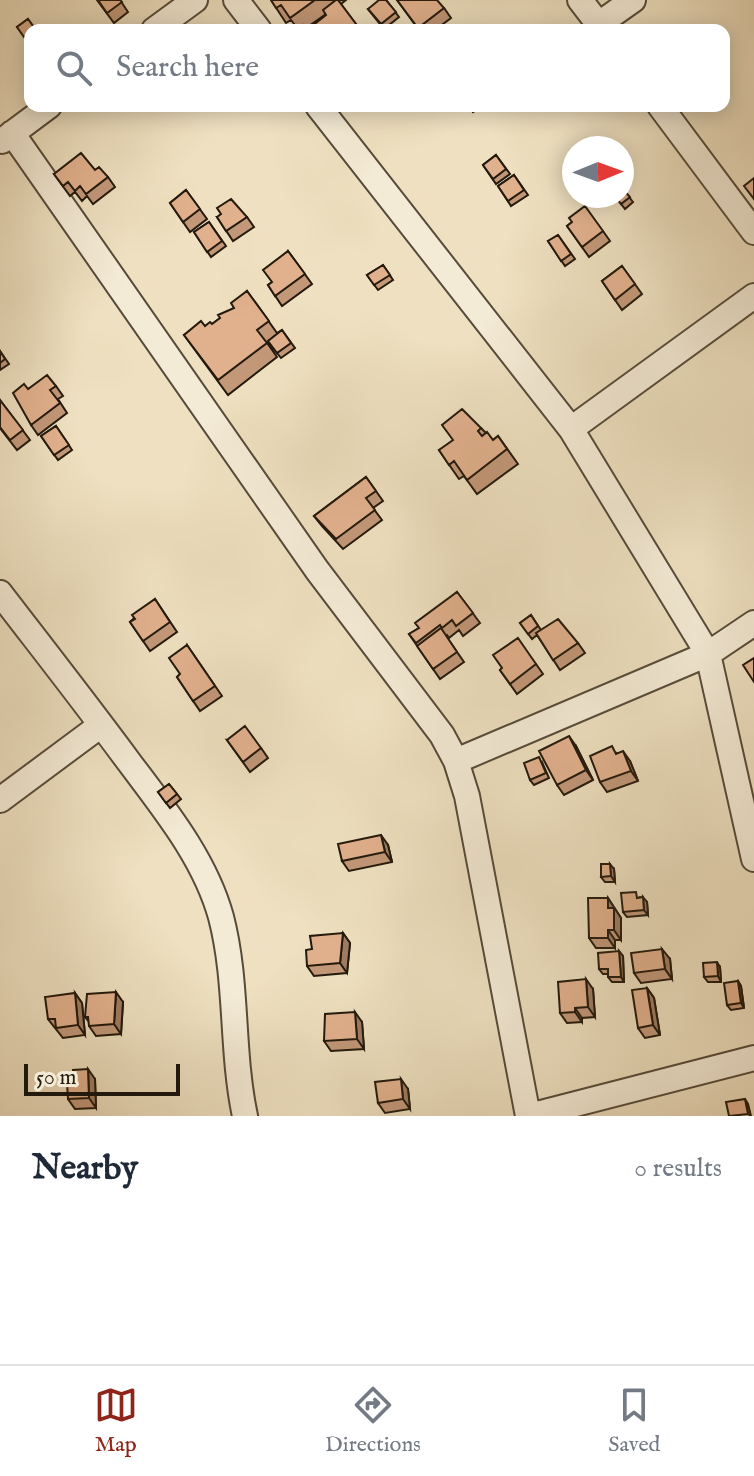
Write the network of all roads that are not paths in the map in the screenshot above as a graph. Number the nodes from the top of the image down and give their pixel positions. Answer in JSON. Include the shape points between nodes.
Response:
{"nodes":[{"id":1,"x":195,"y":0,"type":"edge"},
{"id":2,"x":236,"y":0,"type":"edge"},
{"id":3,"x":580,"y":0,"type":"edge"},
{"id":4,"x":633,"y":0,"type":"edge"},
{"id":5,"x":162,"y":24,"type":"edge"},
{"id":6,"x":254,"y":24,"type":"edge"},
{"id":7,"x":599,"y":24,"type":"edge"},
{"id":8,"x":605,"y":24,"type":"edge"},
{"id":9,"x":41,"y":112,"type":"edge"},
{"id":10,"x":323,"y":112,"type":"edge"},
{"id":11,"x":664,"y":112,"type":"edge"},
{"id":12,"x":6,"y":138,"type":"edge"},
{"id":13,"x":754,"y":232,"type":"edge"},
{"id":14,"x":754,"y":296,"type":"edge"},
{"id":15,"x":571,"y":429,"type":"junction"},
{"id":16,"x":0,"y":593,"type":"edge"},
{"id":17,"x":754,"y":623,"type":"edge"},
{"id":18,"x":708,"y":654,"type":"junction"},
{"id":19,"x":101,"y":725,"type":"junction"},
{"id":20,"x":456,"y":761,"type":"junction"},
{"id":21,"x":0,"y":800,"type":"edge"},
{"id":22,"x":754,"y":859,"type":"edge"},
{"id":23,"x":754,"y":1058,"type":"edge"},
{"id":24,"x":245,"y":1116,"type":"edge"},
{"id":25,"x":528,"y":1116,"type":"edge"}],
"edges":[{"from":1,"to":5,"type":"street"},
{"from":2,"to":6,"type":"street"},
{"from":3,"to":7,"type":"street"},
{"from":4,"to":8,"type":"street"},
{"from":9,"to":12,"type":"street"},
{"from":10,"to":15,"type":"street"},
{"from":11,"to":13,"type":"street"},
{"from":12,"to":20,"type":"street"},
{"from":14,"to":15,"type":"street"},
{"from":15,"to":18,"type":"street"},
{"from":16,"to":19,"type":"street"},
{"from":17,"to":18,"type":"street"},
{"from":18,"to":20,"type":"street"},
{"from":18,"to":22,"type":"street"},
{"from":19,"to":21,"type":"street"},
{"from":19,"to":24,"type":"street","via":[[174,822],[207,879],[228,958]]},
{"from":20,"to":25,"type":"street"},
{"from":23,"to":25,"type":"street"}]}
